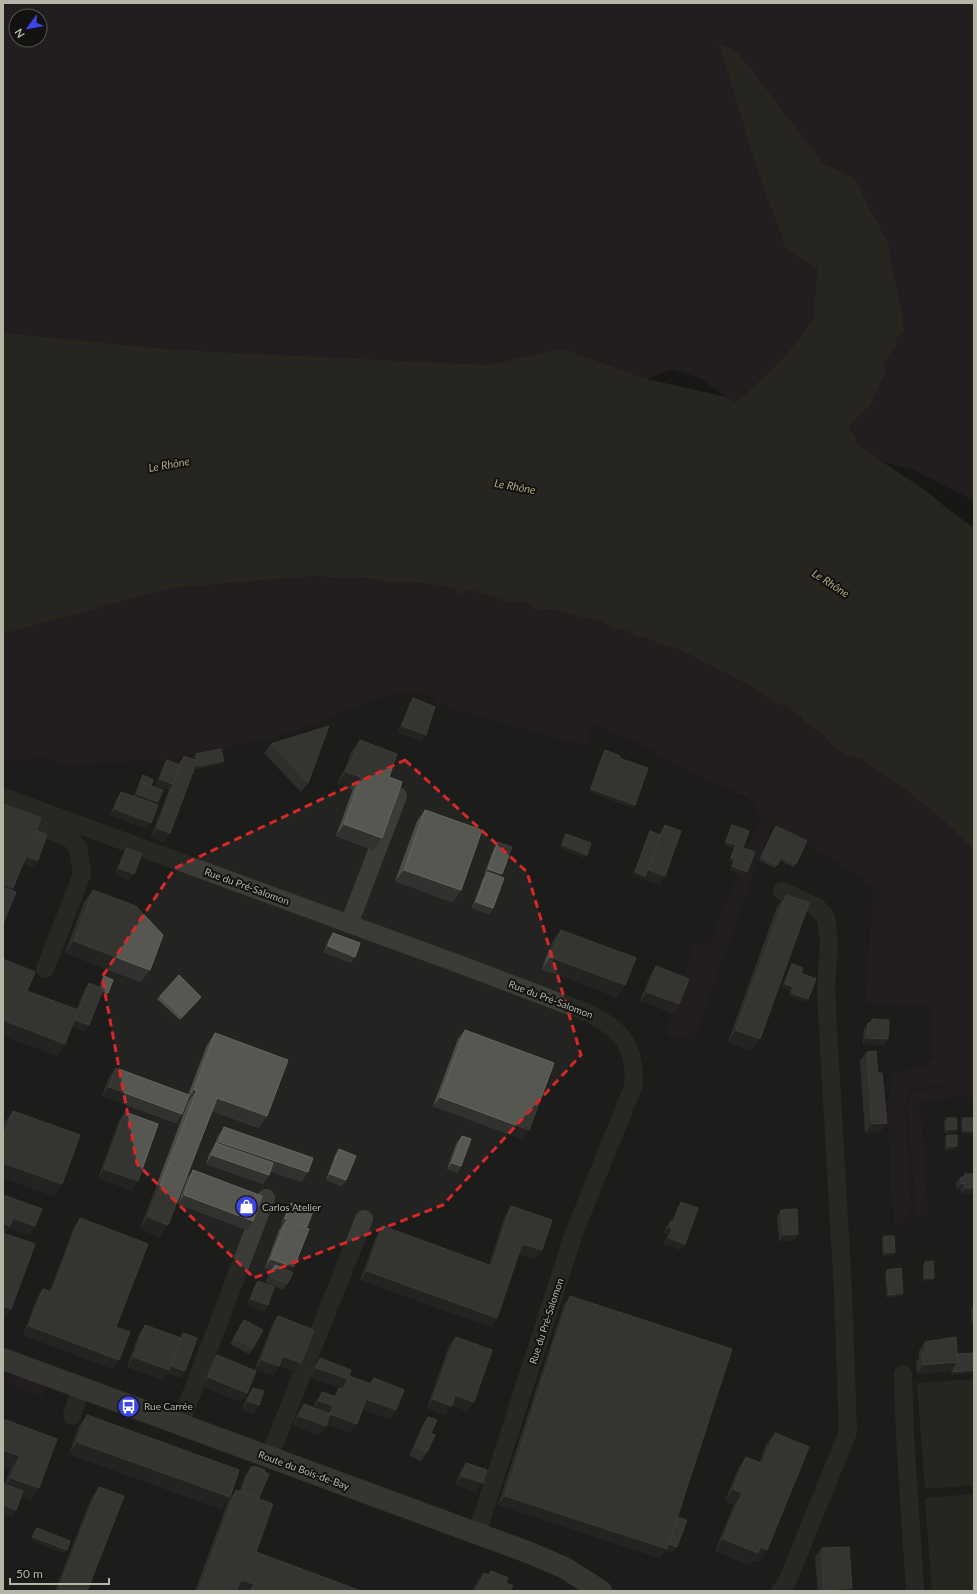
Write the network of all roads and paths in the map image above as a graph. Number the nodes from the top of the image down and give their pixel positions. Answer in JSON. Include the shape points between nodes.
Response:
{"nodes":[{"id":1,"x":398,"y":796,"type":"edge"},
{"id":2,"x":3,"y":797,"type":"edge"},
{"id":3,"x":3,"y":812,"type":"edge"},
{"id":4,"x":782,"y":891,"type":"dead end"},
{"id":5,"x":349,"y":924,"type":"junction"},
{"id":6,"x":45,"y":970,"type":"dead end"},
{"id":7,"x":266,"y":1198,"type":"dead end"},
{"id":8,"x":364,"y":1219,"type":"dead end"},
{"id":9,"x":3,"y":1359,"type":"edge"},
{"id":10,"x":903,"y":1374,"type":"dead end"},
{"id":11,"x":81,"y":1388,"type":"junction"},
{"id":12,"x":72,"y":1416,"type":"dead end"},
{"id":13,"x":180,"y":1424,"type":"junction"},
{"id":14,"x":269,"y":1457,"type":"junction"},
{"id":15,"x":477,"y":1533,"type":"junction"},
{"id":16,"x":601,"y":1591,"type":"edge"},
{"id":17,"x":780,"y":1591,"type":"edge"},
{"id":18,"x":915,"y":1591,"type":"edge"}],
"edges":[{"from":1,"to":5,"type":"street"},
{"from":2,"to":5,"type":"street","name":"Rue du Pré-Salomon"},
{"from":3,"to":6,"type":"street","via":[[68,837],[78,847],[82,874]]},
{"from":4,"to":17,"type":"street","via":[[817,907],[823,912],[828,924],[827,1004],[848,1432],[787,1582]]},
{"from":5,"to":15,"type":"street","name":"Rue du Pré-Salomon","via":[[482,972],[601,1019],[622,1038],[633,1062],[633,1087],[574,1233]]},
{"from":7,"to":13,"type":"street"},
{"from":8,"to":14,"type":"street"},
{"from":9,"to":11,"type":"main road","name":"Route du Bois-de-Bay"},
{"from":10,"to":18,"type":"street"},
{"from":11,"to":12,"type":"street"},
{"from":11,"to":13,"type":"main road","name":"Route du Bois-de-Bay"},
{"from":13,"to":14,"type":"main road","name":"Route du Bois-de-Bay"},
{"from":14,"to":15,"type":"main road","name":"Route du Bois-de-Bay"},
{"from":15,"to":16,"type":"main road","name":"Route du Bois-de-Bay","via":[[565,1568]]}]}
